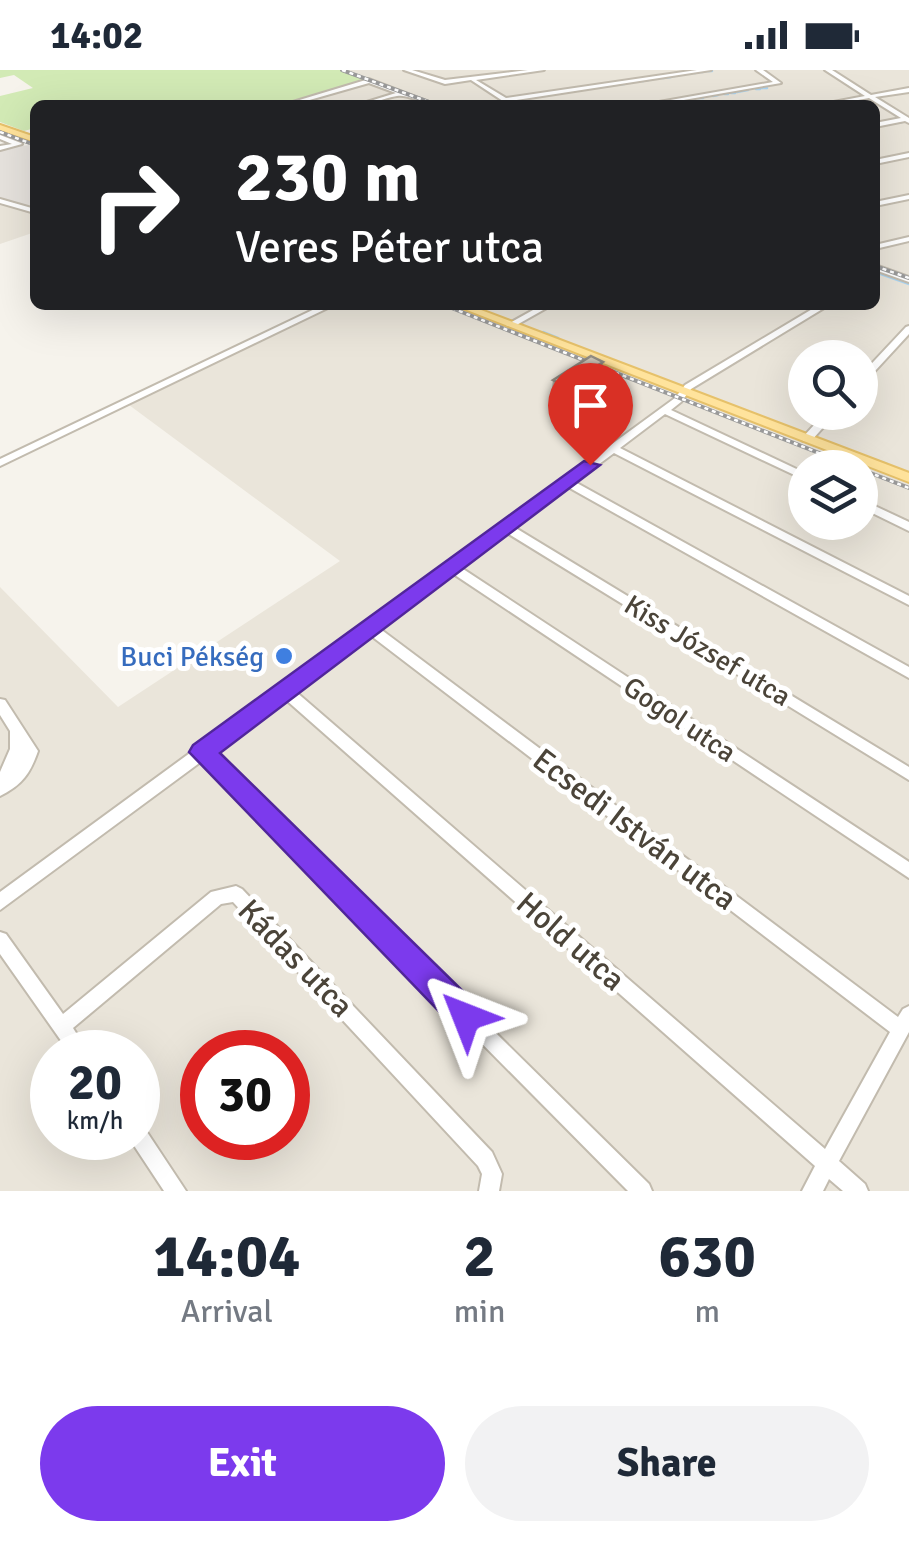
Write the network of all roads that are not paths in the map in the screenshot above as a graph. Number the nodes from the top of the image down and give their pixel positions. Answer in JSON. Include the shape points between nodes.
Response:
{"nodes":[{"id":1,"x":407,"y":70,"type":"edge"},
{"id":2,"x":537,"y":70,"type":"edge"},
{"id":3,"x":708,"y":70,"type":"edge"},
{"id":4,"x":759,"y":70,"type":"edge"},
{"id":5,"x":828,"y":70,"type":"edge"},
{"id":6,"x":472,"y":80,"type":"junction"},
{"id":7,"x":909,"y":90,"type":"edge"},
{"id":8,"x":401,"y":92,"type":"junction"},
{"id":9,"x":871,"y":97,"type":"junction"},
{"id":10,"x":303,"y":100,"type":"edge"},
{"id":11,"x":376,"y":100,"type":"edge"},
{"id":12,"x":421,"y":100,"type":"edge"},
{"id":13,"x":506,"y":100,"type":"joint"},
{"id":14,"x":675,"y":100,"type":"edge"},
{"id":15,"x":852,"y":100,"type":"edge"},
{"id":16,"x":876,"y":100,"type":"edge"},
{"id":17,"x":880,"y":102,"type":"edge"},
{"id":18,"x":907,"y":119,"type":"edge"},
{"id":19,"x":880,"y":124,"type":"edge"},
{"id":20,"x":0,"y":127,"type":"edge"},
{"id":21,"x":0,"y":137,"type":"edge"},
{"id":22,"x":30,"y":138,"type":"edge"},
{"id":23,"x":0,"y":148,"type":"edge"},
{"id":24,"x":909,"y":156,"type":"edge"},
{"id":25,"x":880,"y":161,"type":"edge"},
{"id":26,"x":909,"y":197,"type":"edge"},
{"id":27,"x":0,"y":201,"type":"edge"},
{"id":28,"x":880,"y":203,"type":"edge"},
{"id":29,"x":30,"y":210,"type":"edge"},
{"id":30,"x":909,"y":238,"type":"edge"},
{"id":31,"x":880,"y":245,"type":"edge"},
{"id":32,"x":880,"y":270,"type":"edge"},
{"id":33,"x":909,"y":280,"type":"edge"},
{"id":34,"x":319,"y":310,"type":"edge"},
{"id":35,"x":472,"y":310,"type":"edge"},
{"id":36,"x":538,"y":310,"type":"edge"},
{"id":37,"x":815,"y":310,"type":"edge"},
{"id":38,"x":510,"y":325,"type":"junction"},
{"id":39,"x":909,"y":329,"type":"edge"},
{"id":40,"x":878,"y":363,"type":"edge"},
{"id":41,"x":684,"y":392,"type":"junction"},
{"id":42,"x":664,"y":410,"type":"junction"},
{"id":43,"x":815,"y":430,"type":"edge"},
{"id":44,"x":807,"y":439,"type":"junction"},
{"id":45,"x":613,"y":448,"type":"junction"},
{"id":46,"x":0,"y":462,"type":"edge"},
{"id":47,"x":788,"y":469,"type":"edge"},
{"id":48,"x":909,"y":478,"type":"edge"},
{"id":49,"x":567,"y":482,"type":"junction"},
{"id":50,"x":878,"y":512,"type":"edge"},
{"id":51,"x":506,"y":527,"type":"junction"},
{"id":52,"x":909,"y":527,"type":"edge"},
{"id":53,"x":452,"y":568,"type":"junction"},
{"id":54,"x":909,"y":601,"type":"edge"},
{"id":55,"x":370,"y":628,"type":"junction"},
{"id":56,"x":909,"y":672,"type":"edge"},
{"id":57,"x":285,"y":690,"type":"junction"},
{"id":58,"x":0,"y":705,"type":"edge"},
{"id":59,"x":16,"y":726,"type":"junction"},
{"id":60,"x":202,"y":752,"type":"junction"},
{"id":61,"x":909,"y":774,"type":"edge"},
{"id":62,"x":0,"y":788,"type":"edge"},
{"id":63,"x":909,"y":872,"type":"edge"},
{"id":64,"x":0,"y":902,"type":"edge"},
{"id":65,"x":0,"y":940,"type":"edge"},
{"id":66,"x":905,"y":1023,"type":"edge"},
{"id":67,"x":61,"y":1027,"type":"junction"},
{"id":68,"x":63,"y":1030,"type":"edge"},
{"id":69,"x":155,"y":1160,"type":"edge"},
{"id":70,"x":827,"y":1164,"type":"junction"},
{"id":71,"x":176,"y":1191,"type":"edge"},
{"id":72,"x":490,"y":1191,"type":"edge"},
{"id":73,"x":642,"y":1191,"type":"edge"},
{"id":74,"x":812,"y":1191,"type":"edge"},
{"id":75,"x":858,"y":1191,"type":"edge"}],
"edges":[{"from":1,"to":6,"type":"street","via":[[441,82]]},
{"from":2,"to":6,"type":"street"},
{"from":3,"to":13,"type":"street"},
{"from":4,"to":14,"type":"street","via":[[778,83]]},
{"from":5,"to":9,"type":"street"},
{"from":6,"to":13,"type":"street"},
{"from":7,"to":9,"type":"street"},
{"from":8,"to":10,"type":"street","via":[[369,81]]},
{"from":8,"to":11,"type":"street"},
{"from":8,"to":12,"type":"street"},
{"from":9,"to":15,"type":"street"},
{"from":9,"to":16,"type":"street"},
{"from":17,"to":18,"type":"street"},
{"from":18,"to":19,"type":"street"},
{"from":20,"to":22,"type":"main road"},
{"from":21,"to":23,"type":"street","via":[[18,144]]},
{"from":24,"to":25,"type":"street"},
{"from":26,"to":28,"type":"street"},
{"from":27,"to":29,"type":"street"},
{"from":30,"to":31,"type":"street"},
{"from":32,"to":33,"type":"street"},
{"from":34,"to":46,"type":"street"},
{"from":35,"to":38,"type":"main road"},
{"from":36,"to":38,"type":"street"},
{"from":37,"to":41,"type":"street"},
{"from":38,"to":41,"type":"main road"},
{"from":39,"to":40,"type":"street"},
{"from":41,"to":42,"type":"street"},
{"from":41,"to":44,"type":"main road"},
{"from":42,"to":45,"type":"street"},
{"from":42,"to":47,"type":"street"},
{"from":43,"to":44,"type":"street"},
{"from":44,"to":48,"type":"main road"},
{"from":45,"to":49,"type":"street"},
{"from":45,"to":54,"type":"street"},
{"from":49,"to":51,"type":"street"},
{"from":49,"to":56,"type":"street"},
{"from":50,"to":52,"type":"street"},
{"from":51,"to":53,"type":"street"},
{"from":51,"to":61,"type":"street","name":"Kiss József utca"},
{"from":53,"to":55,"type":"street"},
{"from":53,"to":63,"type":"street","name":"Gogol utca"},
{"from":55,"to":57,"type":"street"},
{"from":55,"to":66,"type":"street","name":"Ecsedi István utca"},
{"from":57,"to":60,"type":"street"},
{"from":57,"to":70,"type":"street","name":"Hold utca"},
{"from":58,"to":59,"type":"street"},
{"from":59,"to":62,"type":"street","via":[[18,749]]},
{"from":59,"to":62,"type":"street","via":[[31,751],[26,766]]},
{"from":60,"to":64,"type":"street"},
{"from":60,"to":73,"type":"street"},
{"from":65,"to":67,"type":"street"},
{"from":66,"to":70,"type":"street"},
{"from":67,"to":68,"type":"street"},
{"from":67,"to":72,"type":"street","name":"Kádas utca","via":[[217,897],[236,894],[485,1159]]},
{"from":69,"to":71,"type":"street"},
{"from":70,"to":74,"type":"street"},
{"from":70,"to":75,"type":"street","name":"Hold utca"}]}
